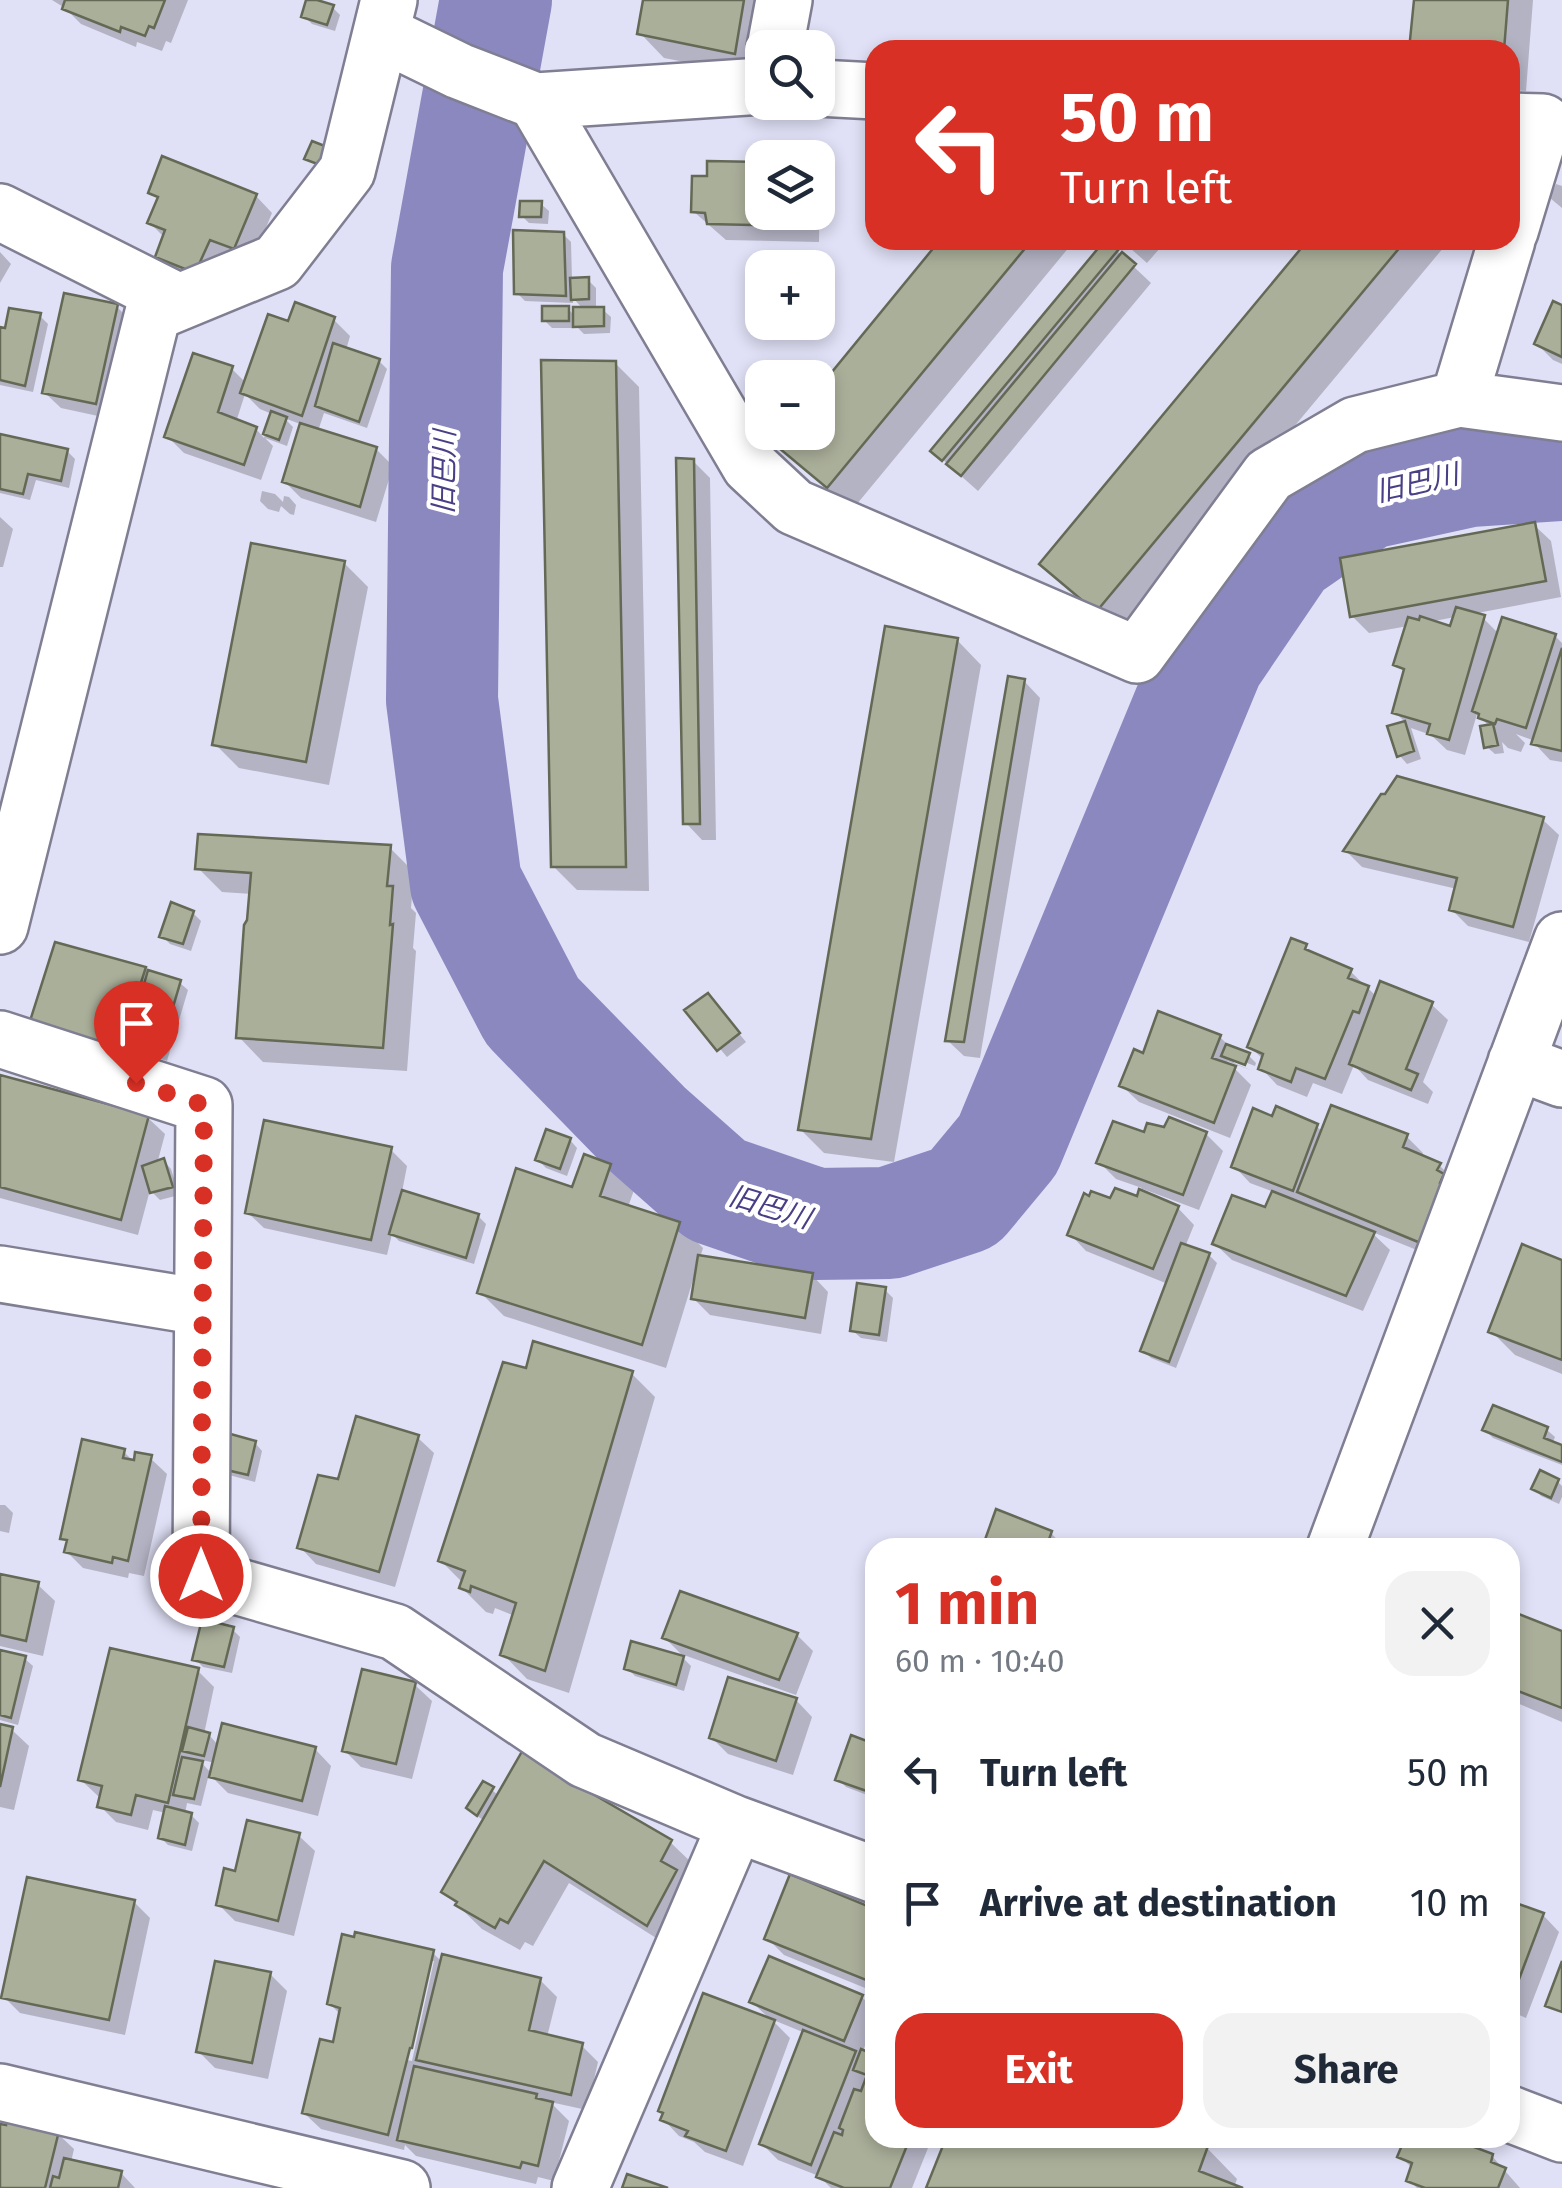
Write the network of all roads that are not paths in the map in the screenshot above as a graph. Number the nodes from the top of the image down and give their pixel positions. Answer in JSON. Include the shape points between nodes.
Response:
{"nodes":[{"id":1,"x":784,"y":0,"type":"edge"},
{"id":2,"x":385,"y":17,"type":"edge"},
{"id":3,"x":779,"y":30,"type":"edge"},
{"id":4,"x":745,"y":87,"type":"edge"},
{"id":5,"x":835,"y":89,"type":"edge"},
{"id":6,"x":865,"y":90,"type":"edge"},
{"id":7,"x":536,"y":100,"type":"junction"},
{"id":8,"x":1520,"y":121,"type":"edge"},
{"id":9,"x":1520,"y":197,"type":"edge"},
{"id":10,"x":0,"y":212,"type":"edge"},
{"id":11,"x":1504,"y":250,"type":"edge"},
{"id":12,"x":180,"y":302,"type":"junction"},
{"id":13,"x":1459,"y":399,"type":"junction"},
{"id":14,"x":1562,"y":413,"type":"edge"},
{"id":15,"x":0,"y":926,"type":"edge"},
{"id":16,"x":1562,"y":940,"type":"edge"},
{"id":17,"x":0,"y":1039,"type":"edge"},
{"id":18,"x":1539,"y":1070,"type":"edge"},
{"id":19,"x":0,"y":1274,"type":"edge"},
{"id":20,"x":202,"y":1307,"type":"junction"},
{"id":21,"x":1339,"y":1538,"type":"edge"},
{"id":22,"x":736,"y":1824,"type":"junction"},
{"id":23,"x":865,"y":1871,"type":"edge"},
{"id":24,"x":0,"y":2092,"type":"edge"},
{"id":25,"x":1520,"y":2118,"type":"edge"},
{"id":26,"x":1562,"y":2134,"type":"edge"},
{"id":27,"x":402,"y":2188,"type":"edge"},
{"id":28,"x":580,"y":2188,"type":"edge"}],
"edges":[{"from":1,"to":3,"type":"street"},
{"from":2,"to":7,"type":"street","via":[[459,70]]},
{"from":2,"to":12,"type":"street","via":[[347,171],[277,262]]},
{"from":4,"to":7,"type":"street"},
{"from":5,"to":6,"type":"street"},
{"from":7,"to":13,"type":"street","via":[[760,476],[794,507],[1137,655],[1268,475],[1355,425]]},
{"from":8,"to":9,"type":"street","via":[[1543,122]]},
{"from":10,"to":12,"type":"street"},
{"from":11,"to":13,"type":"street"},
{"from":12,"to":15,"type":"street","via":[[153,314]]},
{"from":13,"to":14,"type":"street"},
{"from":16,"to":18,"type":"street"},
{"from":17,"to":20,"type":"street","via":[[204,1105]]},
{"from":18,"to":21,"type":"street"},
{"from":19,"to":20,"type":"street"},
{"from":20,"to":22,"type":"street","via":[[201,1576],[395,1632],[585,1760]]},
{"from":22,"to":23,"type":"street"},
{"from":22,"to":28,"type":"street"},
{"from":24,"to":27,"type":"street"},
{"from":25,"to":26,"type":"street"}]}
